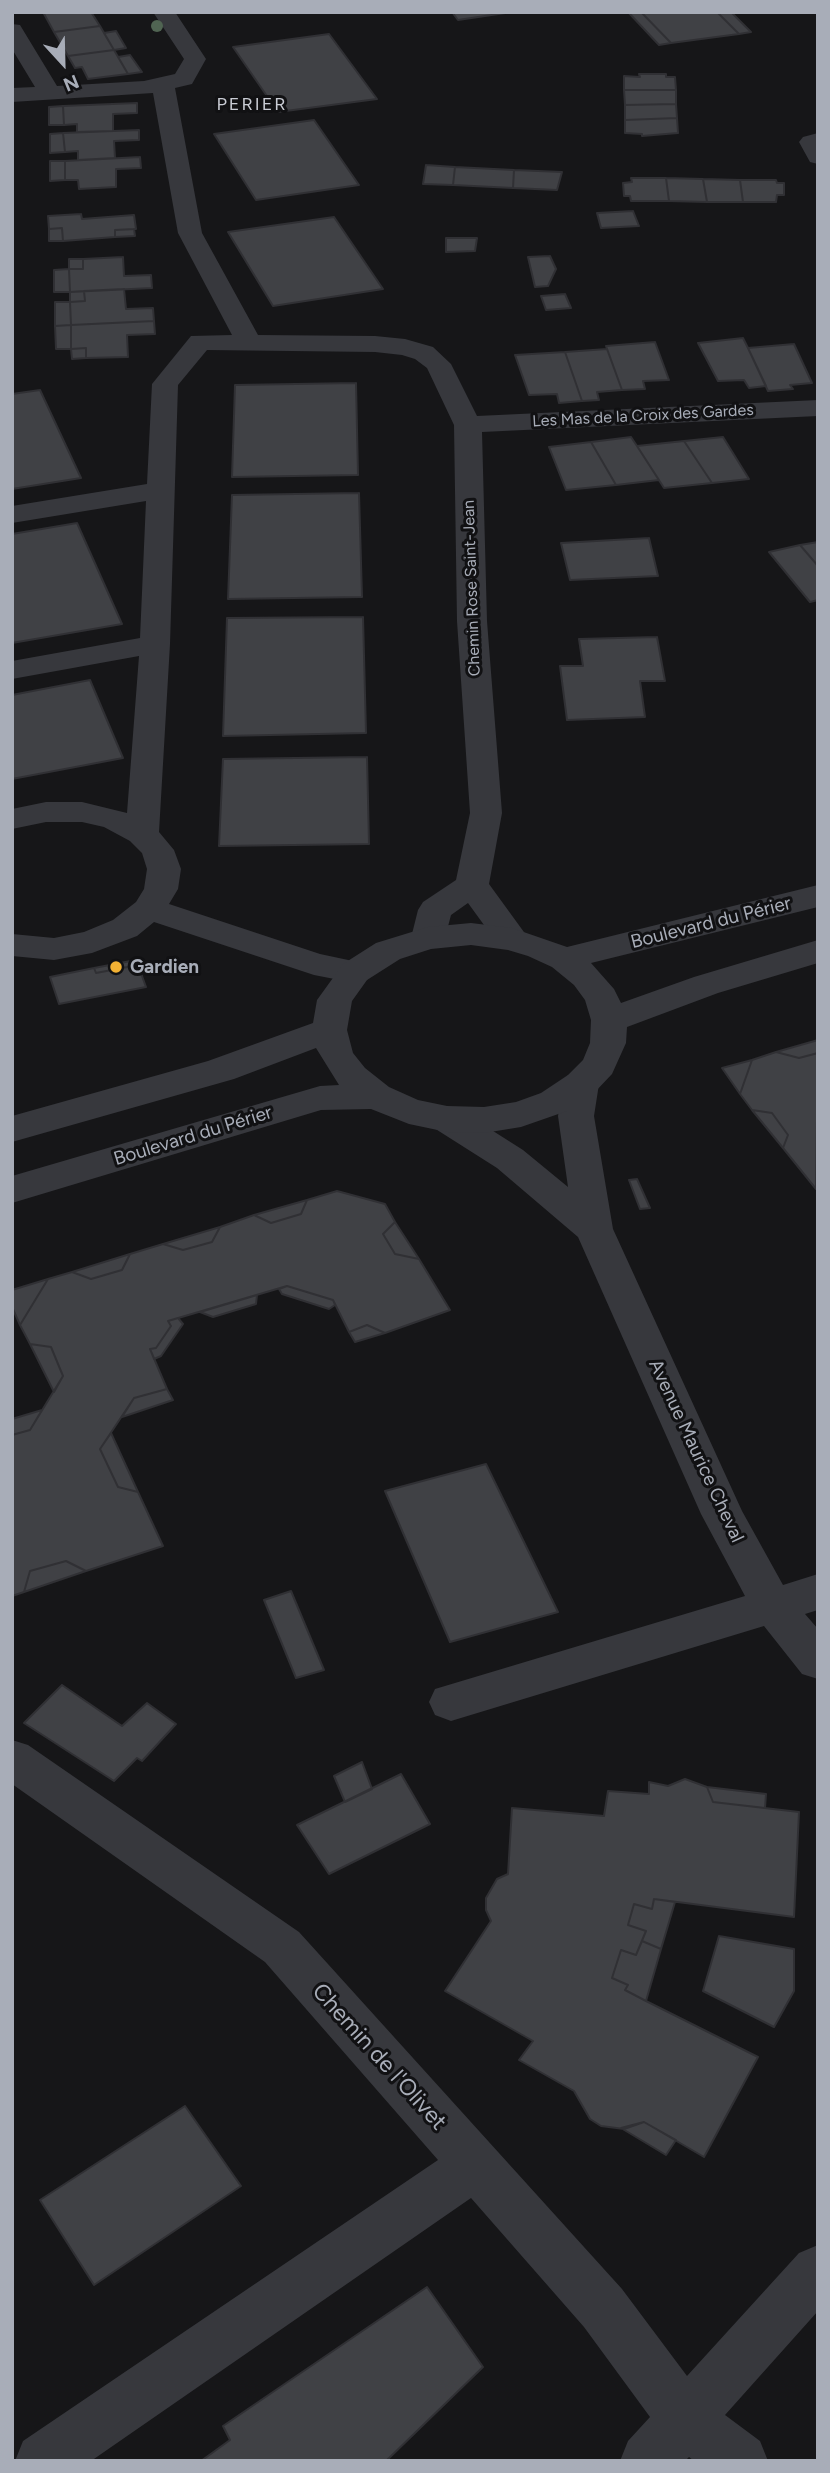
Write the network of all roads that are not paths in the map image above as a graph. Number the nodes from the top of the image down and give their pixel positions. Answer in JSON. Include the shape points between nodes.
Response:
{"nodes":[{"id":1,"x":164,"y":12,"type":"edge"},
{"id":2,"x":12,"y":30,"type":"edge"},
{"id":3,"x":163,"y":84,"type":"junction"},
{"id":4,"x":50,"y":93,"type":"junction"},
{"id":5,"x":12,"y":95,"type":"edge"},
{"id":6,"x":818,"y":140,"type":"edge"},
{"id":7,"x":818,"y":157,"type":"edge"},
{"id":8,"x":250,"y":343,"type":"junction"},
{"id":9,"x":818,"y":408,"type":"edge"},
{"id":10,"x":468,"y":425,"type":"junction"},
{"id":11,"x":161,"y":490,"type":"junction"},
{"id":12,"x":12,"y":515,"type":"edge"},
{"id":13,"x":155,"y":644,"type":"junction"},
{"id":14,"x":12,"y":670,"type":"edge"},
{"id":15,"x":12,"y":819,"type":"edge"},
{"id":16,"x":142,"y":834,"type":"junction"},
{"id":17,"x":472,"y":885,"type":"junction"},
{"id":18,"x":818,"y":896,"type":"edge"},
{"id":19,"x":149,"y":909,"type":"junction"},
{"id":20,"x":428,"y":938,"type":"junction"},
{"id":21,"x":512,"y":939,"type":"junction"},
{"id":22,"x":12,"y":945,"type":"edge"},
{"id":23,"x":818,"y":951,"type":"edge"},
{"id":24,"x":564,"y":959,"type":"junction"},
{"id":25,"x":355,"y":972,"type":"junction"},
{"id":26,"x":609,"y":1020,"type":"junction"},
{"id":27,"x":329,"y":1030,"type":"junction"},
{"id":28,"x":581,"y":1084,"type":"junction"},
{"id":29,"x":376,"y":1096,"type":"junction"},
{"id":30,"x":447,"y":1119,"type":"junction"},
{"id":31,"x":12,"y":1129,"type":"edge"},
{"id":32,"x":12,"y":1190,"type":"edge"},
{"id":33,"x":594,"y":1228,"type":"junction"},
{"id":34,"x":818,"y":1592,"type":"edge"},
{"id":35,"x":772,"y":1605,"type":"junction"},
{"id":36,"x":818,"y":1661,"type":"edge"},
{"id":37,"x":451,"y":1702,"type":"dead end"},
{"id":38,"x":12,"y":1759,"type":"edge"},
{"id":39,"x":475,"y":2165,"type":"junction"},
{"id":40,"x":818,"y":2271,"type":"edge"},
{"id":41,"x":686,"y":2420,"type":"junction"},
{"id":42,"x":43,"y":2461,"type":"edge"},
{"id":43,"x":648,"y":2461,"type":"edge"},
{"id":44,"x":740,"y":2461,"type":"edge"}],
"edges":[{"from":1,"to":3,"type":"street","via":[[195,59],[184,79]]},
{"from":2,"to":4,"type":"street"},
{"from":3,"to":4,"type":"street"},
{"from":3,"to":8,"type":"street","via":[[190,233]]},
{"from":4,"to":5,"type":"street"},
{"from":6,"to":7,"type":"street","via":[[811,142]]},
{"from":8,"to":10,"type":"street","name":"Chemin Rose Saint-Jean","via":[[375,344],[425,353],[438,364]]},
{"from":8,"to":11,"type":"street","name":"Chemin Rose Saint-Jean","via":[[200,342],[165,384]]},
{"from":9,"to":10,"type":"street","name":"Les Mas de la Croix des Gardes"},
{"from":10,"to":17,"type":"street","name":"Chemin Rose Saint-Jean","via":[[472,621],[486,813]]},
{"from":11,"to":12,"type":"street"},
{"from":11,"to":13,"type":"street"},
{"from":13,"to":14,"type":"street"},
{"from":13,"to":16,"type":"street"},
{"from":15,"to":16,"type":"street","via":[[46,812],[82,812],[115,820]]},
{"from":16,"to":19,"type":"street","via":[[157,850],[164,869],[161,889]]},
{"from":17,"to":20,"type":"street","via":[[435,910]]},
{"from":17,"to":21,"type":"street"},
{"from":18,"to":24,"type":"street","name":"Boulevard du Périer"},
{"from":19,"to":22,"type":"street","via":[[125,928],[92,942],[54,948]]},
{"from":19,"to":25,"type":"street","via":[[314,964]]},
{"from":20,"to":21,"type":"street","via":[[471,934]]},
{"from":20,"to":25,"type":"street","via":[[388,951]]},
{"from":21,"to":24,"type":"street"},
{"from":23,"to":26,"type":"street"},
{"from":24,"to":26,"type":"street","via":[[602,997]]},
{"from":25,"to":27,"type":"street","via":[[335,1000]]},
{"from":26,"to":28,"type":"street","via":[[608,1043],[599,1065]]},
{"from":27,"to":29,"type":"street","via":[[336,1055],[352,1077]]},
{"from":27,"to":31,"type":"street","via":[[221,1070]]},
{"from":28,"to":30,"type":"street","via":[[554,1102],[521,1114]]},
{"from":28,"to":33,"type":"street","name":"Avenue Maurice Cheval","via":[[576,1116]]},
{"from":29,"to":30,"type":"street","via":[[409,1111]]},
{"from":29,"to":32,"type":"street","name":"Boulevard du Périer","via":[[320,1098]]},
{"from":30,"to":33,"type":"street","name":"Avenue Maurice Cheval","via":[[510,1159]]},
{"from":33,"to":35,"type":"street","name":"Avenue Maurice Cheval","via":[[722,1514]]},
{"from":34,"to":35,"type":"street"},
{"from":35,"to":36,"type":"street","name":"Avenue Maurice Cheval"},
{"from":35,"to":37,"type":"street"},
{"from":38,"to":39,"type":"street","name":"Chemin de l'Olivet","via":[[282,1947]]},
{"from":39,"to":41,"type":"street","name":"Chemin de l'Olivet","via":[[603,2308]]},
{"from":39,"to":42,"type":"street"},
{"from":40,"to":41,"type":"street"},
{"from":41,"to":43,"type":"street"},
{"from":41,"to":44,"type":"street","name":"Chemin de l'Olivet"}]}
